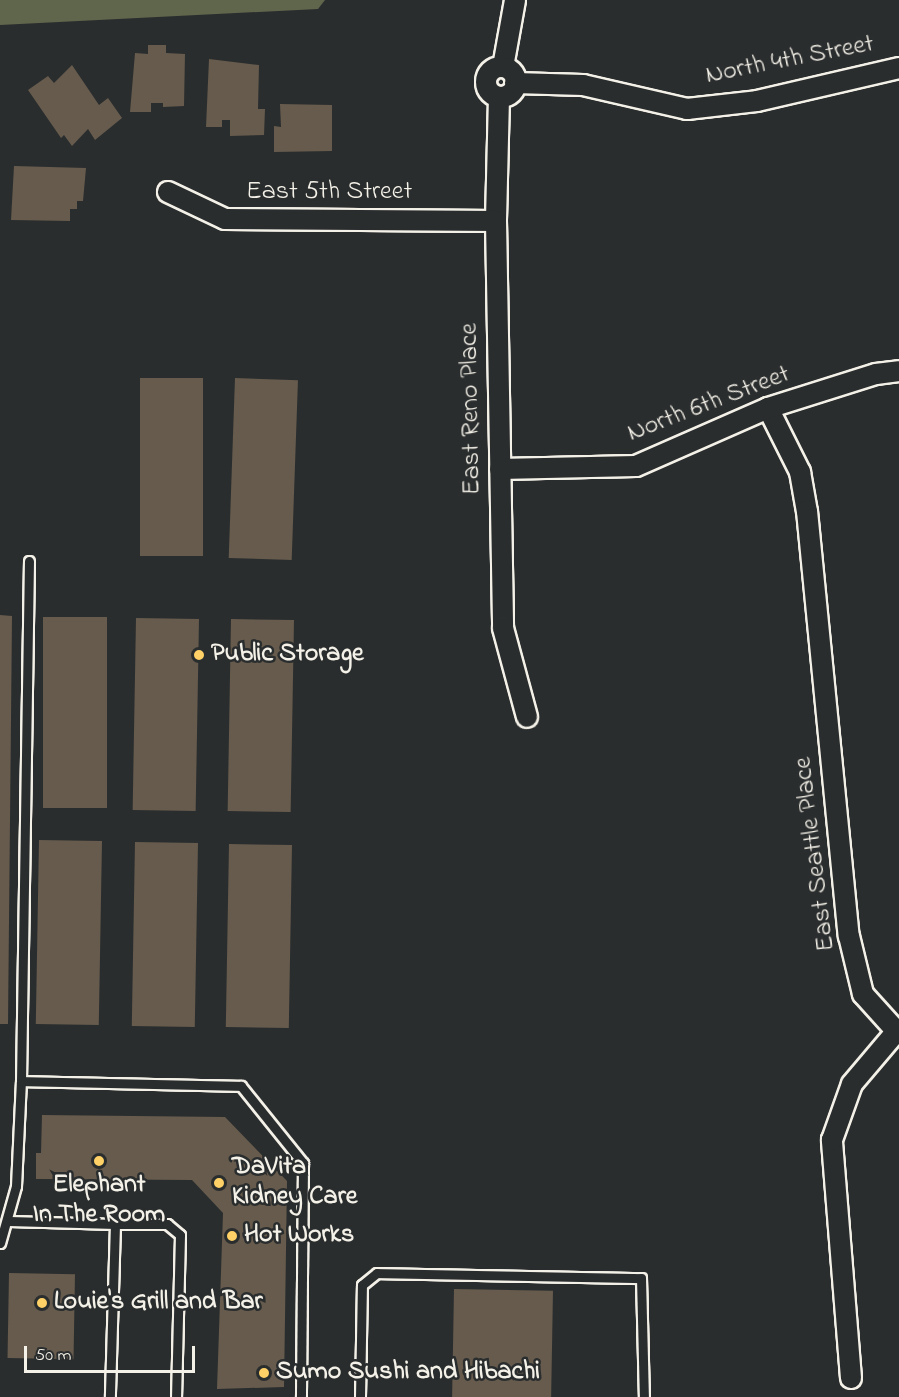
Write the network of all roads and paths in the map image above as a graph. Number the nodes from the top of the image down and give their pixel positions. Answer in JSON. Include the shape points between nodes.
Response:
{"nodes":[{"id":1,"x":515,"y":0,"type":"edge"},
{"id":2,"x":503,"y":68,"type":"junction"},
{"id":3,"x":899,"y":68,"type":"edge"},
{"id":4,"x":515,"y":83,"type":"junction"},
{"id":5,"x":500,"y":97,"type":"junction"},
{"id":6,"x":168,"y":192,"type":"dead end"},
{"id":7,"x":496,"y":221,"type":"junction"},
{"id":8,"x":899,"y":371,"type":"edge"},
{"id":9,"x":768,"y":408,"type":"junction"},
{"id":10,"x":500,"y":469,"type":"junction"},
{"id":11,"x":29,"y":561,"type":"dead end"},
{"id":12,"x":527,"y":717,"type":"dead end"},
{"id":13,"x":897,"y":1033,"type":"edge"},
{"id":14,"x":21,"y":1081,"type":"junction"},
{"id":15,"x":9,"y":1221,"type":"junction"},
{"id":16,"x":115,"y":1224,"type":"junction"},
{"id":17,"x":0,"y":1243,"type":"edge"},
{"id":18,"x":851,"y":1378,"type":"dead end"},
{"id":19,"x":110,"y":1397,"type":"edge"},
{"id":20,"x":176,"y":1397,"type":"edge"},
{"id":21,"x":301,"y":1397,"type":"edge"},
{"id":22,"x":360,"y":1397,"type":"edge"},
{"id":23,"x":644,"y":1397,"type":"edge"}],
"edges":[{"from":1,"to":2,"type":"street"},
{"from":2,"to":4,"type":"street","via":[[511,72]]},
{"from":2,"to":5,"type":"street","via":[[491,71],[486,80],[490,92]]},
{"from":3,"to":4,"type":"street","name":"North 4th Street","via":[[757,100],[687,109],[583,85]]},
{"from":4,"to":5,"type":"street","via":[[509,94]]},
{"from":5,"to":7,"type":"street","name":"East Reno Place"},
{"from":6,"to":7,"type":"street","name":"East 5th Street","via":[[225,219]]},
{"from":7,"to":10,"type":"street","name":"East Reno Place"},
{"from":8,"to":9,"type":"street","name":"North 6th Street","via":[[876,374]]},
{"from":9,"to":10,"type":"street","name":"North 6th Street","via":[[636,466]]},
{"from":9,"to":13,"type":"street","name":"East Seattle Place","via":[[800,472],[807,511],[849,936],[863,994]]},
{"from":10,"to":12,"type":"street","name":"East Reno Place","via":[[503,628]]},
{"from":11,"to":14,"type":"lane"},
{"from":13,"to":18,"type":"street","name":"East Seattle Place","via":[[852,1084],[832,1140]]},
{"from":14,"to":15,"type":"lane","via":[[16,1186]]},
{"from":14,"to":21,"type":"lane","via":[[241,1086],[303,1163]]},
{"from":15,"to":16,"type":"lane"},
{"from":15,"to":17,"type":"lane"},
{"from":16,"to":19,"type":"lane"},
{"from":16,"to":20,"type":"lane","via":[[167,1224],[180,1235]]},
{"from":22,"to":23,"type":"lane","via":[[362,1285],[377,1273],[641,1278]]}]}
